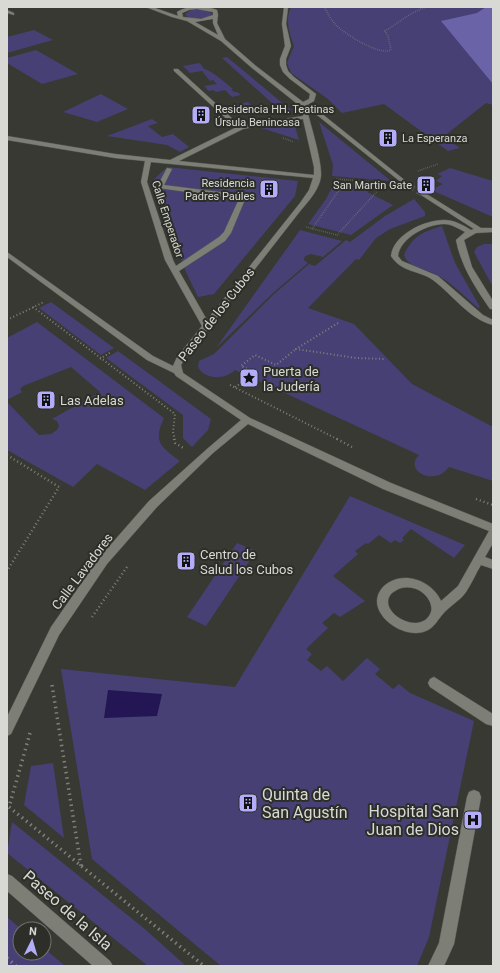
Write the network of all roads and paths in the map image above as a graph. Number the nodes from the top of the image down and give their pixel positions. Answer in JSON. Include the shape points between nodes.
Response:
{"nodes":[{"id":1,"x":150,"y":7,"type":"edge"},
{"id":2,"x":198,"y":7,"type":"edge"},
{"id":3,"x":286,"y":7,"type":"edge"},
{"id":4,"x":324,"y":7,"type":"edge"},
{"id":5,"x":427,"y":7,"type":"edge"},
{"id":6,"x":185,"y":10,"type":"junction"},
{"id":7,"x":215,"y":11,"type":"edge"},
{"id":8,"x":182,"y":17,"type":"junction"},
{"id":9,"x":189,"y":20,"type":"junction"},
{"id":10,"x":223,"y":40,"type":"junction"},
{"id":11,"x":176,"y":70,"type":"dead end"},
{"id":12,"x":303,"y":105,"type":"junction"},
{"id":13,"x":306,"y":117,"type":"junction"},
{"id":14,"x":233,"y":122,"type":"dead end"},
{"id":15,"x":7,"y":138,"type":"edge"},
{"id":16,"x":149,"y":159,"type":"junction"},
{"id":17,"x":170,"y":165,"type":"junction"},
{"id":18,"x":318,"y":177,"type":"junction"},
{"id":19,"x":335,"y":179,"type":"dead end"},
{"id":20,"x":346,"y":180,"type":"junction"},
{"id":21,"x":378,"y":182,"type":"dead end"},
{"id":22,"x":386,"y":183,"type":"dead end"},
{"id":23,"x":409,"y":186,"type":"tunnel mouth"},
{"id":24,"x":423,"y":194,"type":"tunnel mouth"},
{"id":25,"x":480,"y":230,"type":"junction"},
{"id":26,"x":493,"y":230,"type":"edge"},
{"id":27,"x":470,"y":232,"type":"junction"},
{"id":28,"x":7,"y":254,"type":"edge"},
{"id":29,"x":174,"y":271,"type":"junction"},
{"id":30,"x":493,"y":307,"type":"edge"},
{"id":31,"x":7,"y":320,"type":"edge"},
{"id":32,"x":338,"y":323,"type":"dead end"},
{"id":33,"x":493,"y":323,"type":"edge"},
{"id":34,"x":206,"y":326,"type":"junction"},
{"id":35,"x":296,"y":349,"type":"junction"},
{"id":36,"x":385,"y":359,"type":"dead end"},
{"id":37,"x":177,"y":371,"type":"junction"},
{"id":38,"x":225,"y":382,"type":"dead end"},
{"id":39,"x":235,"y":387,"type":"junction"},
{"id":40,"x":247,"y":420,"type":"junction"},
{"id":41,"x":337,"y":439,"type":"dead end"},
{"id":42,"x":187,"y":450,"type":"dead end"},
{"id":43,"x":7,"y":456,"type":"edge"},
{"id":44,"x":493,"y":528,"type":"edge"},
{"id":45,"x":493,"y":532,"type":"edge"},
{"id":46,"x":478,"y":559,"type":"junction"},
{"id":47,"x":130,"y":562,"type":"dead end"},
{"id":48,"x":493,"y":565,"type":"edge"},
{"id":49,"x":7,"y":571,"type":"edge"},
{"id":50,"x":436,"y":613,"type":"junction"},
{"id":51,"x":89,"y":620,"type":"dead end"},
{"id":52,"x":50,"y":677,"type":"dead end"},
{"id":53,"x":434,"y":683,"type":"dead end"},
{"id":54,"x":493,"y":720,"type":"edge"},
{"id":55,"x":7,"y":730,"type":"edge"},
{"id":56,"x":31,"y":730,"type":"dead end"},
{"id":57,"x":7,"y":794,"type":"edge"},
{"id":58,"x":474,"y":797,"type":"dead end"},
{"id":59,"x":11,"y":798,"type":"junction"},
{"id":60,"x":81,"y":866,"type":"junction"},
{"id":61,"x":7,"y":881,"type":"edge"},
{"id":62,"x":7,"y":958,"type":"edge"},
{"id":63,"x":16,"y":966,"type":"edge"},
{"id":64,"x":105,"y":966,"type":"edge"},
{"id":65,"x":204,"y":966,"type":"edge"},
{"id":66,"x":436,"y":966,"type":"edge"}],
"edges":[{"from":1,"to":6,"type":"street"},
{"from":1,"to":8,"type":"street"},
{"from":2,"to":6,"type":"street"},
{"from":2,"to":7,"type":"street"},
{"from":3,"to":12,"type":"street","via":[[284,24],[288,51],[283,59],[283,65],[292,78],[313,94],[312,100]]},
{"from":4,"to":5,"type":"path","via":[[335,24],[344,32],[376,50],[387,52],[391,50],[385,31],[414,11]]},
{"from":6,"to":8,"type":"street","via":[[180,13]]},
{"from":7,"to":9,"type":"street","via":[[212,18]]},
{"from":7,"to":10,"type":"street","via":[[215,23]]},
{"from":8,"to":9,"type":"street"},
{"from":9,"to":10,"type":"street"},
{"from":10,"to":12,"type":"street"},
{"from":11,"to":14,"type":"street"},
{"from":12,"to":13,"type":"street"},
{"from":12,"to":23,"type":"street","via":[[319,114]]},
{"from":13,"to":17,"type":"street","name":"Calle Emperador","via":[[242,127]]},
{"from":13,"to":18,"type":"street"},
{"from":15,"to":16,"type":"street","name":"Calle Emperador","via":[[115,156]]},
{"from":16,"to":17,"type":"street","name":"Calle Emperador"},
{"from":16,"to":29,"type":"street","name":"Calle Emperador","via":[[144,182],[168,260]]},
{"from":17,"to":18,"type":"street","name":"Calle Emperador"},
{"from":17,"to":29,"type":"street","via":[[160,187],[243,197],[222,239]]},
{"from":18,"to":34,"type":"street","name":"Paseo de los Cubos","via":[[314,189],[299,209]]},
{"from":19,"to":20,"type":"path"},
{"from":20,"to":21,"type":"path"},
{"from":20,"to":22,"type":"path","via":[[312,229],[337,236]]},
{"from":24,"to":25,"type":"street"},
{"from":25,"to":26,"type":"street"},
{"from":25,"to":27,"type":"street"},
{"from":27,"to":30,"type":"street","via":[[463,235],[460,245],[474,277]]},
{"from":27,"to":33,"type":"street","via":[[448,222],[431,224],[409,234],[394,251],[394,259],[435,278],[480,317]]},
{"from":28,"to":37,"type":"street","via":[[150,358]]},
{"from":29,"to":34,"type":"street","name":"Calle Emperador"},
{"from":31,"to":42,"type":"path","via":[[33,307],[175,414],[172,432],[176,443]]},
{"from":32,"to":35,"type":"path"},
{"from":34,"to":37,"type":"street","name":"Paseo de los Cubos","via":[[180,359]]},
{"from":35,"to":36,"type":"path","via":[[356,358]]},
{"from":35,"to":39,"type":"path","via":[[276,365],[254,356],[240,366],[256,373]]},
{"from":37,"to":40,"type":"street","name":"Paseo de los Cubos"},
{"from":38,"to":39,"type":"path"},
{"from":39,"to":41,"type":"path"},
{"from":40,"to":44,"type":"street","name":"Paseo de los Cubos","via":[[387,486]]},
{"from":40,"to":55,"type":"street","name":"Calle Lavadores","via":[[153,504],[103,561],[55,631]]},
{"from":43,"to":49,"type":"path","via":[[59,487]]},
{"from":45,"to":46,"type":"street"},
{"from":46,"to":48,"type":"street"},
{"from":46,"to":50,"type":"street","via":[[462,589]]},
{"from":47,"to":51,"type":"path"},
{"from":50,"to":50,"type":"street","via":[[435,599],[424,587],[416,584],[399,583],[386,591],[383,598],[382,606],[385,613],[391,620],[408,628],[426,625],[433,620]]},
{"from":52,"to":60,"type":"path"},
{"from":53,"to":54,"type":"street"},
{"from":56,"to":59,"type":"path"},
{"from":57,"to":59,"type":"path"},
{"from":58,"to":66,"type":"street","via":[[446,944]]},
{"from":59,"to":60,"type":"path","via":[[9,807]]},
{"from":60,"to":65,"type":"path"},
{"from":61,"to":64,"type":"street","name":"Paseo de la Isla"},
{"from":62,"to":63,"type":"path"}]}
